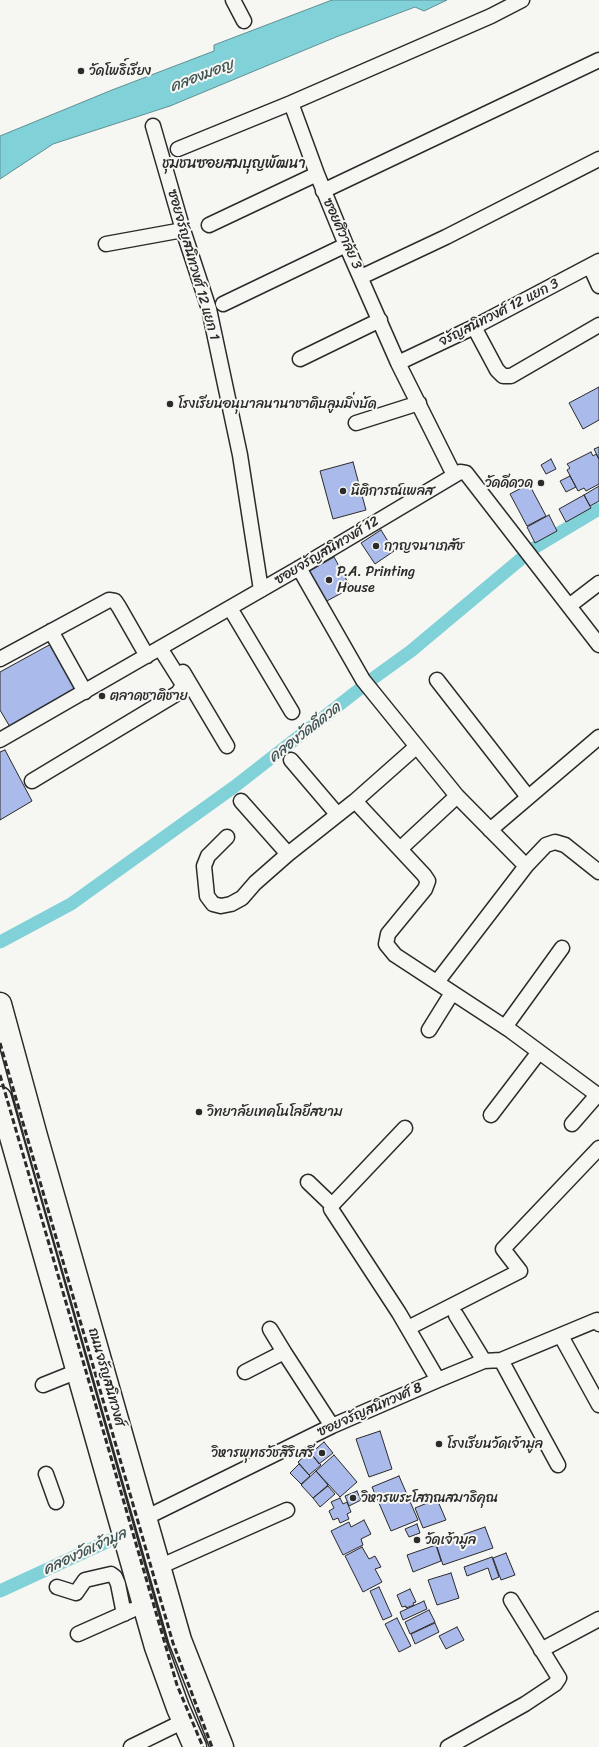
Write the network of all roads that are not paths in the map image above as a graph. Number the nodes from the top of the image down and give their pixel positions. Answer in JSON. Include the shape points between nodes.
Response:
{"nodes":[{"id":1,"x":233,"y":0,"type":"edge"},
{"id":2,"x":522,"y":0,"type":"edge"},
{"id":3,"x":244,"y":21,"type":"dead end"},
{"id":4,"x":599,"y":60,"type":"edge"},
{"id":5,"x":291,"y":103,"type":"junction"},
{"id":6,"x":153,"y":126,"type":"dead end"},
{"id":7,"x":178,"y":149,"type":"dead end"},
{"id":8,"x":599,"y":159,"type":"edge"},
{"id":9,"x":317,"y":174,"type":"junction"},
{"id":10,"x":323,"y":191,"type":"junction"},
{"id":11,"x":210,"y":225,"type":"dead end"},
{"id":12,"x":183,"y":230,"type":"junction"},
{"id":13,"x":106,"y":244,"type":"dead end"},
{"id":14,"x":346,"y":245,"type":"junction"},
{"id":15,"x":594,"y":264,"type":"edge"},
{"id":16,"x":361,"y":277,"type":"junction"},
{"id":17,"x":599,"y":286,"type":"edge"},
{"id":18,"x":223,"y":304,"type":"dead end"},
{"id":19,"x":380,"y":320,"type":"junction"},
{"id":20,"x":599,"y":325,"type":"edge"},
{"id":21,"x":474,"y":327,"type":"junction"},
{"id":22,"x":300,"y":359,"type":"dead end"},
{"id":23,"x":398,"y":363,"type":"junction"},
{"id":24,"x":419,"y":403,"type":"junction"},
{"id":25,"x":356,"y":423,"type":"dead end"},
{"id":26,"x":454,"y":475,"type":"junction"},
{"id":27,"x":299,"y":568,"type":"junction"},
{"id":28,"x":599,"y":583,"type":"edge"},
{"id":29,"x":261,"y":590,"type":"junction"},
{"id":30,"x":569,"y":606,"type":"junction"},
{"id":31,"x":230,"y":608,"type":"junction"},
{"id":32,"x":51,"y":631,"type":"junction"},
{"id":33,"x":599,"y":644,"type":"edge"},
{"id":34,"x":163,"y":646,"type":"junction"},
{"id":35,"x":147,"y":656,"type":"junction"},
{"id":36,"x":0,"y":659,"type":"edge"},
{"id":37,"x":437,"y":680,"type":"dead end"},
{"id":38,"x":85,"y":692,"type":"junction"},
{"id":39,"x":292,"y":712,"type":"dead end"},
{"id":40,"x":2,"y":735,"type":"edge"},
{"id":41,"x":599,"y":738,"type":"edge"},
{"id":42,"x":227,"y":746,"type":"dead end"},
{"id":43,"x":416,"y":747,"type":"junction"},
{"id":44,"x":291,"y":760,"type":"dead end"},
{"id":45,"x":32,"y":780,"type":"dead end"},
{"id":46,"x":457,"y":796,"type":"junction"},
{"id":47,"x":528,"y":797,"type":"junction"},
{"id":48,"x":354,"y":800,"type":"junction"},
{"id":49,"x":241,"y":801,"type":"dead end"},
{"id":50,"x":337,"y":814,"type":"junction"},
{"id":51,"x":490,"y":830,"type":"junction"},
{"id":52,"x":227,"y":837,"type":"dead end"},
{"id":53,"x":400,"y":849,"type":"junction"},
{"id":54,"x":288,"y":854,"type":"junction"},
{"id":55,"x":526,"y":866,"type":"junction"},
{"id":56,"x":599,"y":872,"type":"edge"},
{"id":57,"x":562,"y":948,"type":"dead end"},
{"id":58,"x":437,"y":982,"type":"junction"},
{"id":59,"x":452,"y":993,"type":"junction"},
{"id":60,"x":0,"y":1004,"type":"edge"},
{"id":61,"x":505,"y":1027,"type":"junction"},
{"id":62,"x":429,"y":1030,"type":"dead end"},
{"id":63,"x":539,"y":1052,"type":"junction"},
{"id":64,"x":598,"y":1096,"type":"edge"},
{"id":65,"x":0,"y":1098,"type":"edge"},
{"id":66,"x":491,"y":1115,"type":"dead end"},
{"id":67,"x":572,"y":1124,"type":"dead end"},
{"id":68,"x":405,"y":1128,"type":"dead end"},
{"id":69,"x":599,"y":1148,"type":"edge"},
{"id":70,"x":308,"y":1182,"type":"dead end"},
{"id":71,"x":332,"y":1204,"type":"junction"},
{"id":72,"x":456,"y":1315,"type":"dead end"},
{"id":73,"x":599,"y":1324,"type":"edge"},
{"id":74,"x":408,"y":1328,"type":"junction"},
{"id":75,"x":270,"y":1329,"type":"dead end"},
{"id":76,"x":561,"y":1336,"type":"junction"},
{"id":77,"x":96,"y":1342,"type":"junction"},
{"id":78,"x":71,"y":1349,"type":"junction"},
{"id":79,"x":284,"y":1352,"type":"junction"},
{"id":80,"x":501,"y":1360,"type":"junction"},
{"id":81,"x":484,"y":1361,"type":"junction"},
{"id":82,"x":78,"y":1371,"type":"junction"},
{"id":83,"x":245,"y":1372,"type":"dead end"},
{"id":84,"x":438,"y":1380,"type":"junction"},
{"id":85,"x":43,"y":1385,"type":"dead end"},
{"id":86,"x":599,"y":1405,"type":"edge"},
{"id":87,"x":332,"y":1426,"type":"junction"},
{"id":88,"x":558,"y":1465,"type":"dead end"},
{"id":89,"x":46,"y":1474,"type":"dead end"},
{"id":90,"x":56,"y":1502,"type":"dead end"},
{"id":91,"x":287,"y":1510,"type":"dead end"},
{"id":92,"x":146,"y":1522,"type":"junction"},
{"id":93,"x":159,"y":1566,"type":"junction"},
{"id":94,"x":57,"y":1587,"type":"dead end"},
{"id":95,"x":511,"y":1600,"type":"dead end"},
{"id":96,"x":144,"y":1605,"type":"junction"},
{"id":97,"x":124,"y":1614,"type":"junction"},
{"id":98,"x":599,"y":1620,"type":"edge"},
{"id":99,"x":78,"y":1634,"type":"dead end"},
{"id":100,"x":541,"y":1650,"type":"junction"},
{"id":101,"x":207,"y":1712,"type":"junction"},
{"id":102,"x":184,"y":1721,"type":"junction"},
{"id":103,"x":131,"y":1747,"type":"edge"},
{"id":104,"x":195,"y":1747,"type":"edge"},
{"id":105,"x":222,"y":1747,"type":"edge"},
{"id":106,"x":448,"y":1747,"type":"edge"}],
"edges":[{"from":1,"to":3,"type":"street"},
{"from":2,"to":5,"type":"street"},
{"from":4,"to":10,"type":"street"},
{"from":5,"to":7,"type":"street"},
{"from":5,"to":9,"type":"street","name":"ซอยศิวาลัย 3"},
{"from":6,"to":12,"type":"street","name":"ซอยจรัญสนิทวงศ์ 12 แยก 1"},
{"from":8,"to":16,"type":"street"},
{"from":9,"to":10,"type":"street","name":"ซอยศิวาลัย 3"},
{"from":9,"to":11,"type":"street"},
{"from":10,"to":14,"type":"street","name":"ซอยศิวาลัย 3"},
{"from":12,"to":13,"type":"street"},
{"from":12,"to":29,"type":"street","name":"ซอยจรัญสนิทวงศ์ 12 แยก 1","via":[[209,309],[240,455]]},
{"from":14,"to":16,"type":"street","name":"ซอยศิวาลัย 3"},
{"from":14,"to":18,"type":"street"},
{"from":15,"to":17,"type":"street"},
{"from":15,"to":21,"type":"street","name":"จรัญสนิทวงศ์ 12 แยก 3"},
{"from":16,"to":19,"type":"street","name":"ซอยศิวาลัย 3"},
{"from":19,"to":22,"type":"street"},
{"from":19,"to":23,"type":"street","name":"ซอยศิวาลัย 3"},
{"from":20,"to":21,"type":"street","via":[[512,376],[503,376],[497,370]]},
{"from":21,"to":23,"type":"street","name":"จรัญสนิทวงศ์ 12 แยก 3"},
{"from":23,"to":24,"type":"street","name":"ซอยศิวาลัย 3"},
{"from":24,"to":25,"type":"street"},
{"from":24,"to":26,"type":"street","name":"ซอยศิวาลัย 3"},
{"from":26,"to":27,"type":"street","name":"ซอยจรัญสนิทวงศ์ 12"},
{"from":26,"to":30,"type":"street","via":[[466,473]]},
{"from":27,"to":29,"type":"street","name":"ซอยจรัญสนิทวงศ์ 12"},
{"from":27,"to":43,"type":"street","via":[[366,683]]},
{"from":28,"to":30,"type":"street"},
{"from":29,"to":31,"type":"street","name":"ซอยจรัญสนิทวงศ์ 12"},
{"from":30,"to":33,"type":"street"},
{"from":31,"to":34,"type":"street","name":"ซอยจรัญสนิทวงศ์ 12"},
{"from":31,"to":39,"type":"street"},
{"from":32,"to":35,"type":"street","via":[[109,600],[115,601]]},
{"from":32,"to":36,"type":"street"},
{"from":32,"to":38,"type":"street"},
{"from":34,"to":35,"type":"street","name":"ซอยจรัญสนิทวงศ์ 12"},
{"from":34,"to":42,"type":"street"},
{"from":34,"to":45,"type":"street","via":[[182,682],[178,693]]},
{"from":35,"to":38,"type":"street","name":"ซอยจรัญสนิทวงศ์ 12"},
{"from":37,"to":47,"type":"street"},
{"from":38,"to":40,"type":"street","name":"ซอยจรัญสนิทวงศ์ 12"},
{"from":41,"to":47,"type":"street"},
{"from":43,"to":46,"type":"street"},
{"from":43,"to":48,"type":"street"},
{"from":44,"to":50,"type":"street"},
{"from":46,"to":51,"type":"street"},
{"from":46,"to":53,"type":"street"},
{"from":47,"to":51,"type":"street"},
{"from":48,"to":50,"type":"street"},
{"from":48,"to":53,"type":"street"},
{"from":49,"to":54,"type":"street"},
{"from":50,"to":54,"type":"street"},
{"from":51,"to":55,"type":"street"},
{"from":52,"to":54,"type":"street","via":[[208,856],[204,866],[205,888],[213,904],[226,905],[242,898]]},
{"from":53,"to":58,"type":"street","via":[[428,881],[425,889],[388,934],[386,944],[395,955]]},
{"from":55,"to":56,"type":"street","via":[[546,845],[555,842],[565,846]]},
{"from":55,"to":58,"type":"street"},
{"from":57,"to":61,"type":"street"},
{"from":58,"to":59,"type":"street"},
{"from":59,"to":61,"type":"street"},
{"from":59,"to":62,"type":"street"},
{"from":60,"to":77,"type":"main road","name":"ถนนจรัญสนิทวงศ์"},
{"from":61,"to":63,"type":"street"},
{"from":63,"to":64,"type":"street"},
{"from":63,"to":66,"type":"street"},
{"from":64,"to":67,"type":"street"},
{"from":65,"to":78,"type":"main road","name":"ถนนจรัญสนิทวงศ์"},
{"from":68,"to":71,"type":"street"},
{"from":69,"to":74,"type":"street","via":[[503,1249],[520,1271]]},
{"from":70,"to":71,"type":"street"},
{"from":71,"to":74,"type":"street","via":[[331,1209],[336,1220]]},
{"from":72,"to":81,"type":"street"},
{"from":73,"to":76,"type":"street","name":"ซอยจรัญสนิทวงศ์ 8","via":[[597,1320]]},
{"from":74,"to":84,"type":"street"},
{"from":75,"to":79,"type":"street"},
{"from":76,"to":80,"type":"street","name":"ซอยจรัญสนิทวงศ์ 8"},
{"from":76,"to":86,"type":"street"},
{"from":77,"to":78,"type":"main road"},
{"from":77,"to":92,"type":"main road","name":"ถนนจรัญสนิทวงศ์"},
{"from":78,"to":82,"type":"main road","name":"ถนนจรัญสนิทวงศ์"},
{"from":79,"to":83,"type":"street"},
{"from":79,"to":87,"type":"street"},
{"from":80,"to":81,"type":"street","name":"ซอยจรัญสนิทวงศ์ 8"},
{"from":80,"to":88,"type":"street"},
{"from":81,"to":84,"type":"street","name":"ซอยจรัญสนิทวงศ์ 8"},
{"from":82,"to":85,"type":"street"},
{"from":82,"to":96,"type":"main road","name":"ถนนจรัญสนิทวงศ์"},
{"from":84,"to":87,"type":"street","name":"ซอยจรัญสนิทวงศ์ 8"},
{"from":87,"to":92,"type":"street","name":"ซอยจรัญสนิทวงศ์ 8"},
{"from":89,"to":90,"type":"street"},
{"from":91,"to":93,"type":"street"},
{"from":92,"to":93,"type":"main road","name":"ถนนจรัญสนิทวงศ์"},
{"from":93,"to":101,"type":"main road","name":"ถนนจรัญสนิทวงศ์","via":[[180,1640]]},
{"from":94,"to":97,"type":"street","via":[[76,1593],[85,1580],[111,1574],[118,1584]]},
{"from":95,"to":100,"type":"street"},
{"from":96,"to":97,"type":"street"},
{"from":96,"to":102,"type":"main road","name":"ถนนจรัญสนิทวงศ์","via":[[156,1647]]},
{"from":97,"to":99,"type":"street"},
{"from":98,"to":100,"type":"street"},
{"from":100,"to":106,"type":"street","via":[[559,1678],[555,1684],[525,1704]]},
{"from":101,"to":102,"type":"main road"},
{"from":101,"to":105,"type":"main road","name":"ถนนจรัญสนิทวงศ์"},
{"from":102,"to":103,"type":"street"},
{"from":102,"to":104,"type":"main road","name":"ถนนจรัญสนิทวงศ์"}]}
